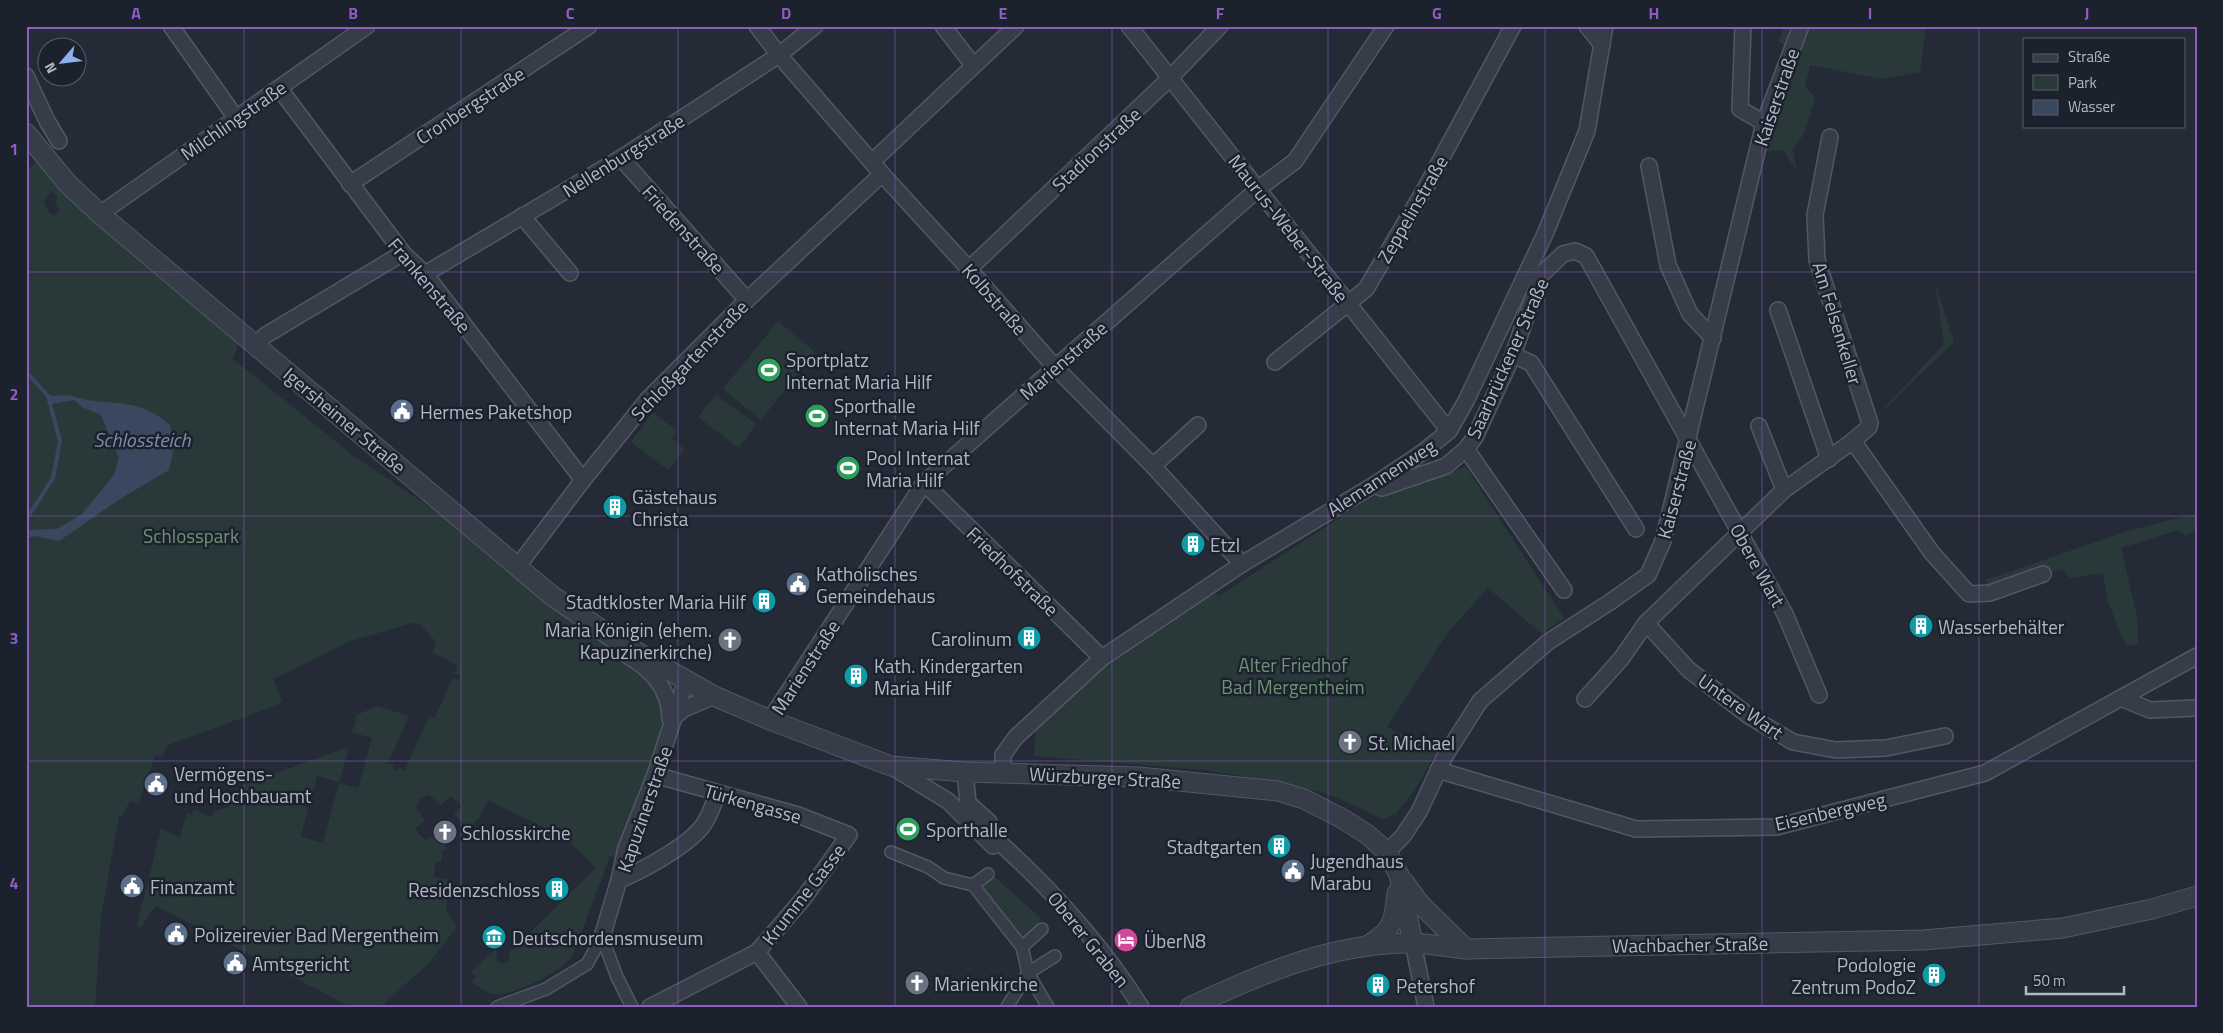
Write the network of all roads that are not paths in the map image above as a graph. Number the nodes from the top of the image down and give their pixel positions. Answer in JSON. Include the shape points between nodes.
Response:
{"nodes":[{"id":1,"x":171,"y":26,"type":"edge"},
{"id":2,"x":589,"y":26,"type":"edge"},
{"id":3,"x":757,"y":26,"type":"edge"},
{"id":4,"x":815,"y":26,"type":"edge"},
{"id":5,"x":943,"y":26,"type":"edge"},
{"id":6,"x":1016,"y":26,"type":"edge"},
{"id":7,"x":1129,"y":26,"type":"edge"},
{"id":8,"x":1220,"y":26,"type":"edge"},
{"id":9,"x":1386,"y":26,"type":"edge"},
{"id":10,"x":1513,"y":26,"type":"edge"},
{"id":11,"x":1587,"y":26,"type":"edge"},
{"id":12,"x":1605,"y":26,"type":"edge"},
{"id":13,"x":1743,"y":26,"type":"edge"},
{"id":14,"x":1801,"y":26,"type":"edge"},
{"id":15,"x":362,"y":28,"type":"edge"},
{"id":16,"x":1602,"y":45,"type":"junction"},
{"id":17,"x":779,"y":55,"type":"junction"},
{"id":18,"x":973,"y":65,"type":"junction"},
{"id":19,"x":26,"y":76,"type":"edge"},
{"id":20,"x":1170,"y":78,"type":"junction"},
{"id":21,"x":279,"y":88,"type":"junction"},
{"id":22,"x":236,"y":118,"type":"junction"},
{"id":23,"x":1764,"y":123,"type":"junction"},
{"id":24,"x":26,"y":133,"type":"edge"},
{"id":25,"x":1830,"y":136,"type":"dead end"},
{"id":26,"x":59,"y":141,"type":"dead end"},
{"id":27,"x":621,"y":158,"type":"junction"},
{"id":28,"x":872,"y":162,"type":"junction"},
{"id":29,"x":1649,"y":166,"type":"dead end"},
{"id":30,"x":882,"y":174,"type":"junction"},
{"id":31,"x":350,"y":184,"type":"junction"},
{"id":32,"x":1258,"y":189,"type":"junction"},
{"id":33,"x":100,"y":214,"type":"junction"},
{"id":34,"x":522,"y":216,"type":"junction"},
{"id":35,"x":403,"y":253,"type":"junction"},
{"id":36,"x":969,"y":268,"type":"junction"},
{"id":37,"x":570,"y":273,"type":"dead end"},
{"id":38,"x":425,"y":274,"type":"junction"},
{"id":39,"x":747,"y":300,"type":"junction"},
{"id":40,"x":1347,"y":302,"type":"junction"},
{"id":41,"x":1778,"y":310,"type":"dead end"},
{"id":42,"x":1713,"y":338,"type":"junction"},
{"id":43,"x":255,"y":345,"type":"junction"},
{"id":44,"x":1513,"y":355,"type":"junction"},
{"id":45,"x":1275,"y":362,"type":"dead end"},
{"id":46,"x":1054,"y":367,"type":"junction"},
{"id":47,"x":1198,"y":425,"type":"dead end"},
{"id":48,"x":1759,"y":426,"type":"dead end"},
{"id":49,"x":1449,"y":431,"type":"junction"},
{"id":50,"x":1689,"y":440,"type":"junction"},
{"id":51,"x":1853,"y":441,"type":"junction"},
{"id":52,"x":1466,"y":449,"type":"junction"},
{"id":53,"x":1829,"y":459,"type":"junction"},
{"id":54,"x":1153,"y":466,"type":"junction"},
{"id":55,"x":583,"y":480,"type":"junction"},
{"id":56,"x":924,"y":484,"type":"junction"},
{"id":57,"x":1374,"y":485,"type":"junction"},
{"id":58,"x":1784,"y":490,"type":"junction"},
{"id":59,"x":1636,"y":529,"type":"dead end"},
{"id":60,"x":1740,"y":534,"type":"junction"},
{"id":61,"x":1242,"y":564,"type":"junction"},
{"id":62,"x":518,"y":566,"type":"junction"},
{"id":63,"x":2043,"y":574,"type":"dead end"},
{"id":64,"x":1564,"y":590,"type":"dead end"},
{"id":65,"x":551,"y":596,"type":"junction"},
{"id":66,"x":1646,"y":623,"type":"junction"},
{"id":67,"x":2197,"y":656,"type":"edge"},
{"id":68,"x":1102,"y":658,"type":"junction"},
{"id":69,"x":686,"y":682,"type":"junction"},
{"id":70,"x":1818,"y":695,"type":"dead end"},
{"id":71,"x":714,"y":696,"type":"junction"},
{"id":72,"x":2121,"y":698,"type":"junction"},
{"id":73,"x":1585,"y":699,"type":"dead end"},
{"id":74,"x":2197,"y":708,"type":"edge"},
{"id":75,"x":770,"y":720,"type":"junction"},
{"id":76,"x":672,"y":724,"type":"junction"},
{"id":77,"x":1945,"y":736,"type":"dead end"},
{"id":78,"x":891,"y":766,"type":"junction"},
{"id":79,"x":1438,"y":770,"type":"junction"},
{"id":80,"x":965,"y":772,"type":"junction"},
{"id":81,"x":1003,"y":773,"type":"junction"},
{"id":82,"x":656,"y":775,"type":"junction"},
{"id":83,"x":718,"y":793,"type":"junction"},
{"id":84,"x":849,"y":835,"type":"joint"},
{"id":85,"x":992,"y":844,"type":"junction"},
{"id":86,"x":892,"y":852,"type":"dead end"},
{"id":87,"x":1387,"y":852,"type":"junction"},
{"id":88,"x":988,"y":874,"type":"dead end"},
{"id":89,"x":1399,"y":875,"type":"junction"},
{"id":90,"x":619,"y":880,"type":"junction"},
{"id":91,"x":973,"y":886,"type":"junction"},
{"id":92,"x":2197,"y":896,"type":"edge"},
{"id":93,"x":1420,"y":904,"type":"junction"},
{"id":94,"x":1042,"y":929,"type":"dead end"},
{"id":95,"x":602,"y":937,"type":"junction"},
{"id":96,"x":1413,"y":944,"type":"junction"},
{"id":97,"x":1022,"y":946,"type":"junction"},
{"id":98,"x":1366,"y":946,"type":"junction"},
{"id":99,"x":1466,"y":949,"type":"junction"},
{"id":100,"x":757,"y":952,"type":"junction"},
{"id":101,"x":1055,"y":956,"type":"dead end"},
{"id":102,"x":1028,"y":973,"type":"junction"},
{"id":103,"x":1199,"y":1004,"type":"edge"},
{"id":104,"x":497,"y":1007,"type":"edge"},
{"id":105,"x":632,"y":1007,"type":"edge"},
{"id":106,"x":650,"y":1007,"type":"edge"},
{"id":107,"x":799,"y":1007,"type":"edge"},
{"id":108,"x":1008,"y":1007,"type":"edge"},
{"id":109,"x":1048,"y":1007,"type":"edge"},
{"id":110,"x":1141,"y":1007,"type":"edge"},
{"id":111,"x":1426,"y":1007,"type":"edge"}],
"edges":[{"from":1,"to":22,"type":"street"},
{"from":2,"to":31,"type":"street","name":"Cronbergstraße"},
{"from":3,"to":17,"type":"street","name":"Kolbstraße"},
{"from":4,"to":17,"type":"street","name":"Nellenburgstraße"},
{"from":5,"to":18,"type":"street"},
{"from":6,"to":18,"type":"street"},
{"from":7,"to":20,"type":"street","name":"Maurus-Weber-Straße"},
{"from":8,"to":20,"type":"street","name":"Stadionstraße"},
{"from":9,"to":32,"type":"street","name":"Marienstraße","via":[[1295,161]]},
{"from":10,"to":40,"type":"street","name":"Zeppelinstraße","via":[[1426,187],[1366,289]]},
{"from":11,"to":16,"type":"street"},
{"from":12,"to":16,"type":"street","name":"Alemannenweg"},
{"from":13,"to":23,"type":"street","via":[[1740,109]]},
{"from":14,"to":23,"type":"street","name":"Kaiserstraße"},
{"from":15,"to":21,"type":"street","name":"Milchlingstraße"},
{"from":16,"to":49,"type":"street","name":"Alemannenweg","via":[[1587,131],[1545,234]]},
{"from":17,"to":27,"type":"street","name":"Nellenburgstraße"},
{"from":17,"to":28,"type":"street","name":"Kolbstraße"},
{"from":18,"to":28,"type":"street"},
{"from":19,"to":26,"type":"street"},
{"from":20,"to":32,"type":"street","name":"Maurus-Weber-Straße"},
{"from":20,"to":36,"type":"street","name":"Stadionstraße"},
{"from":21,"to":22,"type":"street","name":"Milchlingstraße"},
{"from":21,"to":31,"type":"street","name":"Frankenstraße"},
{"from":22,"to":33,"type":"street","name":"Milchlingstraße"},
{"from":23,"to":42,"type":"street","name":"Kaiserstraße"},
{"from":24,"to":33,"type":"street","name":"Igersheimer Straße","via":[[68,184]]},
{"from":25,"to":51,"type":"street","name":"Am Felsenkeller","via":[[1815,215],[1817,260],[1870,423]]},
{"from":27,"to":34,"type":"street","name":"Nellenburgstraße"},
{"from":27,"to":39,"type":"street","name":"Friedenstraße"},
{"from":28,"to":30,"type":"street","name":"Kolbstraße"},
{"from":29,"to":42,"type":"street","via":[[1668,265],[1690,314]]},
{"from":30,"to":36,"type":"street","name":"Kolbstraße"},
{"from":30,"to":39,"type":"street","name":"Schloßgartenstraße"},
{"from":31,"to":35,"type":"street","name":"Frankenstraße"},
{"from":32,"to":40,"type":"street","name":"Maurus-Weber-Straße"},
{"from":32,"to":46,"type":"street","name":"Marienstraße"},
{"from":33,"to":43,"type":"street","name":"Igersheimer Straße"},
{"from":34,"to":37,"type":"street"},
{"from":34,"to":38,"type":"street","name":"Nellenburgstraße"},
{"from":35,"to":38,"type":"street","name":"Frankenstraße"},
{"from":35,"to":43,"type":"street","via":[[266,335]]},
{"from":36,"to":46,"type":"street","name":"Kolbstraße"},
{"from":38,"to":55,"type":"street","name":"Frankenstraße"},
{"from":39,"to":55,"type":"street","name":"Schloßgartenstraße","via":[[649,398]]},
{"from":40,"to":45,"type":"street","name":"Zeppelinstraße"},
{"from":40,"to":49,"type":"street","name":"Maurus-Weber-Straße"},
{"from":41,"to":53,"type":"street"},
{"from":42,"to":50,"type":"street","name":"Kaiserstraße"},
{"from":43,"to":62,"type":"street","name":"Igersheimer Straße"},
{"from":44,"to":50,"type":"street","name":"Saarbrückener Straße","via":[[1541,275],[1563,254],[1575,251],[1586,256]]},
{"from":44,"to":52,"type":"street","name":"Saarbrückener Straße","via":[[1475,437]]},
{"from":44,"to":59,"type":"street","via":[[1531,363]]},
{"from":46,"to":54,"type":"street","name":"Kolbstraße"},
{"from":46,"to":56,"type":"street","name":"Marienstraße"},
{"from":47,"to":54,"type":"street"},
{"from":48,"to":58,"type":"street"},
{"from":49,"to":57,"type":"street","name":"Alemannenweg"},
{"from":50,"to":60,"type":"street","name":"Obere Wart"},
{"from":50,"to":79,"type":"street","name":"Kaiserstraße","via":[[1663,542],[1648,575],[1548,642],[1480,701]]},
{"from":51,"to":53,"type":"street","name":"Am Felsenkeller"},
{"from":51,"to":63,"type":"street","via":[[1932,553],[1969,594],[1990,593]]},
{"from":52,"to":57,"type":"street","name":"Saarbrückener Straße","via":[[1446,466],[1382,488]]},
{"from":52,"to":64,"type":"street"},
{"from":53,"to":58,"type":"street","name":"Am Felsenkeller"},
{"from":54,"to":61,"type":"street","name":"Kolbstraße"},
{"from":55,"to":62,"type":"street","name":"Schloßgartenstraße"},
{"from":56,"to":68,"type":"street","name":"Friedhofstraße"},
{"from":56,"to":75,"type":"street","name":"Marienstraße"},
{"from":57,"to":61,"type":"street","name":"Alemannenweg"},
{"from":58,"to":60,"type":"street","name":"Am Felsenkeller"},
{"from":60,"to":66,"type":"street"},
{"from":60,"to":70,"type":"street","name":"Obere Wart","via":[[1785,614]]},
{"from":61,"to":68,"type":"street","name":"Alemannenweg"},
{"from":62,"to":65,"type":"street","name":"Igersheimer Straße"},
{"from":65,"to":69,"type":"street","name":"Igersheimer Straße"},
{"from":65,"to":76,"type":"street","via":[[573,619],[633,658],[656,678],[666,691]]},
{"from":66,"to":73,"type":"street","via":[[1621,659]]},
{"from":66,"to":77,"type":"street","name":"Untere Wart","via":[[1688,670],[1749,716],[1793,742],[1836,750],[1886,748]]},
{"from":67,"to":72,"type":"street","name":"Eisenbergweg"},
{"from":68,"to":81,"type":"street","name":"Alemannenweg","via":[[1016,737],[1003,755]]},
{"from":69,"to":71,"type":"street","name":"Würzburger Straße"},
{"from":69,"to":76,"type":"street","name":"Kapuzinerstraße"},
{"from":71,"to":75,"type":"street","name":"Würzburger Straße"},
{"from":71,"to":76,"type":"street","via":[[684,709]]},
{"from":72,"to":74,"type":"street","via":[[2150,710]]},
{"from":72,"to":79,"type":"street","name":"Eisenbergweg","via":[[1985,773],[1776,826],[1636,829]]},
{"from":75,"to":78,"type":"street","name":"Würzburger Straße"},
{"from":76,"to":82,"type":"street","name":"Kapuzinerstraße"},
{"from":78,"to":80,"type":"street","name":"Würzburger Straße"},
{"from":78,"to":85,"type":"street","name":"Oberer Graben","via":[[948,801]]},
{"from":79,"to":87,"type":"street","name":"Kaiserstraße","via":[[1419,812]]},
{"from":80,"to":81,"type":"street","name":"Würzburger Straße"},
{"from":80,"to":85,"type":"street","via":[[968,803],[989,822]]},
{"from":81,"to":87,"type":"street","name":"Würzburger Straße","via":[[1139,776],[1278,791],[1304,799],[1343,818]]},
{"from":82,"to":83,"type":"street","name":"Türkengasse"},
{"from":82,"to":90,"type":"street","name":"Kapuzinerstraße","via":[[626,848]]},
{"from":83,"to":84,"type":"street","name":"Türkengasse","via":[[798,815]]},
{"from":83,"to":90,"type":"street","via":[[702,828],[670,853]]},
{"from":84,"to":100,"type":"street","name":"Krumme Gasse","via":[[802,899]]},
{"from":85,"to":110,"type":"street","name":"Oberer Graben","via":[[1021,873],[1034,873],[1090,936]]},
{"from":86,"to":91,"type":"street","via":[[928,867],[944,878]]},
{"from":87,"to":89,"type":"street","name":"Würzburger Straße"},
{"from":88,"to":91,"type":"street"},
{"from":89,"to":93,"type":"street"},
{"from":89,"to":96,"type":"street","name":"Würzburger Straße"},
{"from":89,"to":98,"type":"street","via":[[1395,915],[1388,931]]},
{"from":90,"to":95,"type":"street","name":"Kapuzinerstraße"},
{"from":91,"to":97,"type":"street"},
{"from":92,"to":99,"type":"street","name":"Wachbacher Straße","via":[[2063,928],[1923,940]]},
{"from":93,"to":96,"type":"street","via":[[1420,923]]},
{"from":93,"to":99,"type":"street"},
{"from":94,"to":97,"type":"street"},
{"from":95,"to":104,"type":"street","via":[[587,964],[546,989]]},
{"from":95,"to":105,"type":"street"},
{"from":96,"to":98,"type":"street","name":"Wachbacher Straße"},
{"from":96,"to":99,"type":"street","name":"Wachbacher Straße"},
{"from":96,"to":111,"type":"street"},
{"from":97,"to":102,"type":"street"},
{"from":98,"to":103,"type":"street","name":"Wachbacher Straße","via":[[1288,964]]},
{"from":100,"to":106,"type":"street","name":"Krumme Gasse"},
{"from":100,"to":107,"type":"street"},
{"from":101,"to":102,"type":"street"},
{"from":102,"to":108,"type":"street"},
{"from":102,"to":109,"type":"street"}]}
